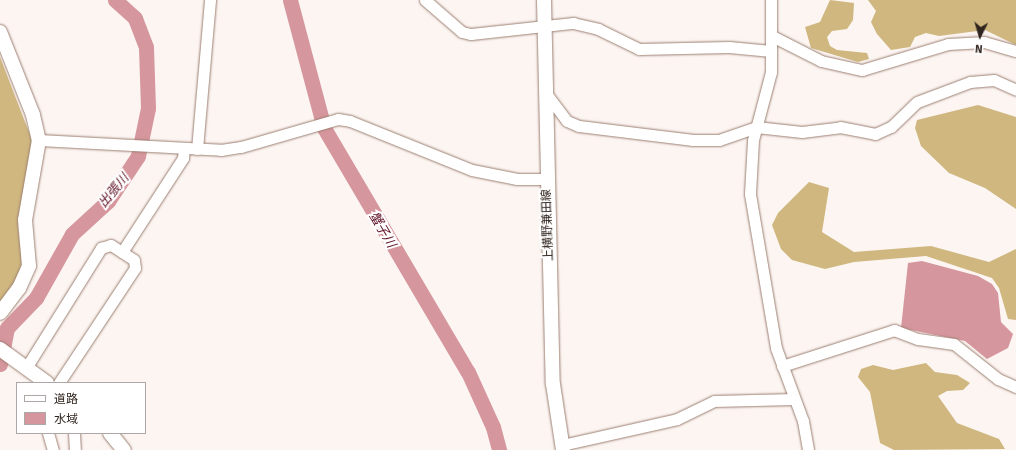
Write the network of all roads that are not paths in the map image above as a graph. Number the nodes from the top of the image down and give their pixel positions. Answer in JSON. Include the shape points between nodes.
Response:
{"nodes":[{"id":1,"x":210,"y":0,"type":"edge"},
{"id":2,"x":425,"y":0,"type":"edge"},
{"id":3,"x":544,"y":0,"type":"edge"},
{"id":4,"x":771,"y":0,"type":"edge"},
{"id":5,"x":544,"y":24,"type":"junction"},
{"id":6,"x":0,"y":32,"type":"edge"},
{"id":7,"x":772,"y":36,"type":"junction"},
{"id":8,"x":771,"y":51,"type":"junction"},
{"id":9,"x":1016,"y":51,"type":"edge"},
{"id":10,"x":1016,"y":90,"type":"edge"},
{"id":11,"x":545,"y":92,"type":"junction"},
{"id":12,"x":756,"y":127,"type":"junction"},
{"id":13,"x":39,"y":140,"type":"junction"},
{"id":14,"x":184,"y":148,"type":"junction"},
{"id":15,"x":197,"y":149,"type":"junction"},
{"id":16,"x":547,"y":179,"type":"junction"},
{"id":17,"x":122,"y":252,"type":"junction"},
{"id":18,"x":0,"y":313,"type":"edge"},
{"id":19,"x":4,"y":352,"type":"edge"},
{"id":20,"x":782,"y":366,"type":"junction"},
{"id":21,"x":26,"y":368,"type":"junction"},
{"id":22,"x":45,"y":382,"type":"edge"},
{"id":23,"x":60,"y":382,"type":"edge"},
{"id":24,"x":1016,"y":387,"type":"edge"},
{"id":25,"x":794,"y":399,"type":"junction"},
{"id":26,"x":48,"y":434,"type":"edge"},
{"id":27,"x":74,"y":434,"type":"edge"},
{"id":28,"x":111,"y":434,"type":"edge"},
{"id":29,"x":563,"y":448,"type":"edge"},
{"id":30,"x":53,"y":450,"type":"edge"},
{"id":31,"x":75,"y":450,"type":"edge"},
{"id":32,"x":124,"y":450,"type":"edge"},
{"id":33,"x":808,"y":450,"type":"edge"}],
"edges":[{"from":1,"to":15,"type":"street"},
{"from":2,"to":5,"type":"street","via":[[462,32],[471,34]]},
{"from":3,"to":5,"type":"main road","name":"上横野兼田線"},
{"from":4,"to":7,"type":"street"},
{"from":5,"to":8,"type":"street","via":[[586,25],[639,49],[729,47]]},
{"from":5,"to":11,"type":"main road","name":"上横野兼田線"},
{"from":6,"to":13,"type":"main road","via":[[34,115]]},
{"from":7,"to":8,"type":"street"},
{"from":7,"to":9,"type":"street","via":[[820,61],[862,70],[948,44],[984,42]]},
{"from":8,"to":12,"type":"street","via":[[770,82]]},
{"from":10,"to":12,"type":"street","via":[[994,80],[970,82],[917,102],[891,127],[875,134],[840,127],[802,132]]},
{"from":11,"to":12,"type":"street","via":[[567,121],[579,126],[693,140],[719,140]]},
{"from":11,"to":16,"type":"main road","name":"上横野兼田線"},
{"from":12,"to":20,"type":"street","via":[[750,194],[768,309]]},
{"from":13,"to":14,"type":"street"},
{"from":13,"to":18,"type":"main road","via":[[25,220],[29,266],[19,288]]},
{"from":14,"to":15,"type":"street"},
{"from":14,"to":17,"type":"street","via":[[182,158]]},
{"from":15,"to":16,"type":"street","via":[[241,147],[316,124],[350,121],[472,170],[517,179]]},
{"from":16,"to":29,"type":"main road","name":"上横野兼田線","via":[[553,384]]},
{"from":17,"to":21,"type":"street","via":[[111,245],[101,248]]},
{"from":17,"to":23,"type":"street","via":[[134,260],[135,268]]},
{"from":19,"to":21,"type":"main road"},
{"from":20,"to":24,"type":"street","via":[[894,330],[918,339],[954,344],[998,379]]},
{"from":20,"to":25,"type":"street"},
{"from":21,"to":22,"type":"main road"},
{"from":25,"to":29,"type":"street","via":[[714,402],[677,419]]},
{"from":25,"to":33,"type":"street"},
{"from":26,"to":30,"type":"street"},
{"from":27,"to":31,"type":"street"},
{"from":28,"to":32,"type":"main road"}]}
